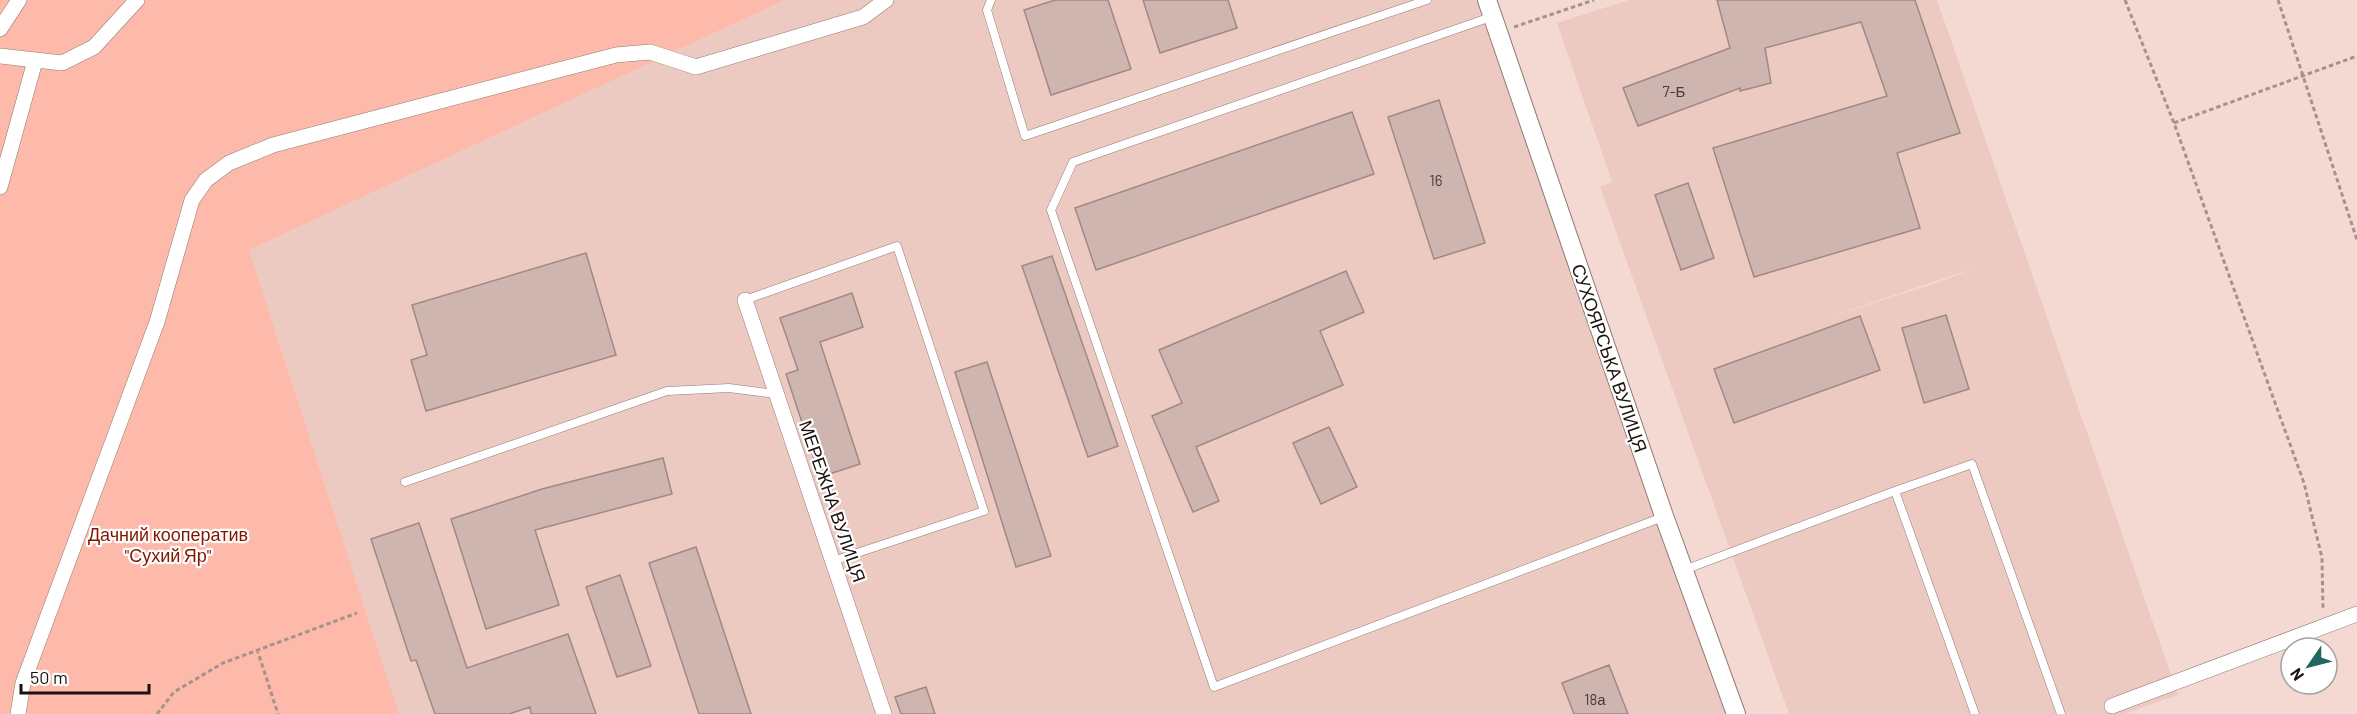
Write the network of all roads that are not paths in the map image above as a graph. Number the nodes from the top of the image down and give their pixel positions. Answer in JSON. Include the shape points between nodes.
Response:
{"nodes":[{"id":1,"x":19,"y":0,"type":"edge"},
{"id":2,"x":137,"y":0,"type":"edge"},
{"id":3,"x":886,"y":0,"type":"edge"},
{"id":4,"x":991,"y":0,"type":"edge"},
{"id":5,"x":1427,"y":0,"type":"edge"},
{"id":6,"x":1493,"y":16,"type":"edge"},
{"id":7,"x":0,"y":30,"type":"edge"},
{"id":8,"x":0,"y":56,"type":"edge"},
{"id":9,"x":35,"y":61,"type":"junction"},
{"id":10,"x":0,"y":187,"type":"edge"},
{"id":11,"x":745,"y":300,"type":"joint"},
{"id":12,"x":776,"y":394,"type":"junction"},
{"id":13,"x":405,"y":482,"type":"dead end"},
{"id":14,"x":1895,"y":491,"type":"junction"},
{"id":15,"x":1664,"y":516,"type":"junction"},
{"id":16,"x":833,"y":561,"type":"junction"},
{"id":17,"x":1684,"y":570,"type":"junction"},
{"id":18,"x":2357,"y":614,"type":"edge"},
{"id":19,"x":2112,"y":706,"type":"dead end"},
{"id":20,"x":18,"y":714,"type":"edge"},
{"id":21,"x":884,"y":714,"type":"edge"},
{"id":22,"x":1737,"y":714,"type":"edge"},
{"id":23,"x":1975,"y":714,"type":"edge"},
{"id":24,"x":2061,"y":714,"type":"edge"}],
"edges":[{"from":1,"to":7,"type":"street"},
{"from":2,"to":9,"type":"street","via":[[94,47],[62,63]]},
{"from":3,"to":20,"type":"street","via":[[863,17],[696,67],[650,52],[616,55],[414,107],[273,145],[229,164],[206,180],[192,200],[156,322],[23,683]]},
{"from":4,"to":5,"type":"lane","via":[[987,10],[1026,136]]},
{"from":6,"to":15,"type":"street","name":"СУХОЯРСЬКА ВУЛИЦЯ"},
{"from":6,"to":15,"type":"lane","via":[[1073,162],[1052,210],[1214,687]]},
{"from":8,"to":9,"type":"street"},
{"from":9,"to":10,"type":"street"},
{"from":11,"to":12,"type":"street","name":"МЕРЕЖНА ВУЛИЦЯ"},
{"from":11,"to":16,"type":"lane","via":[[897,246],[984,511]]},
{"from":12,"to":13,"type":"lane","via":[[729,388],[667,391]]},
{"from":12,"to":16,"type":"street","name":"МЕРЕЖНА ВУЛИЦЯ"},
{"from":14,"to":17,"type":"lane"},
{"from":14,"to":23,"type":"lane"},
{"from":14,"to":24,"type":"lane","via":[[1972,464]]},
{"from":15,"to":17,"type":"street","name":"СУХОЯРСЬКА ВУЛИЦЯ"},
{"from":16,"to":21,"type":"street","name":"МЕРЕЖНА ВУЛИЦЯ"},
{"from":17,"to":22,"type":"street","name":"СУХОЯРСЬКА ВУЛИЦЯ"},
{"from":18,"to":19,"type":"street"}]}
